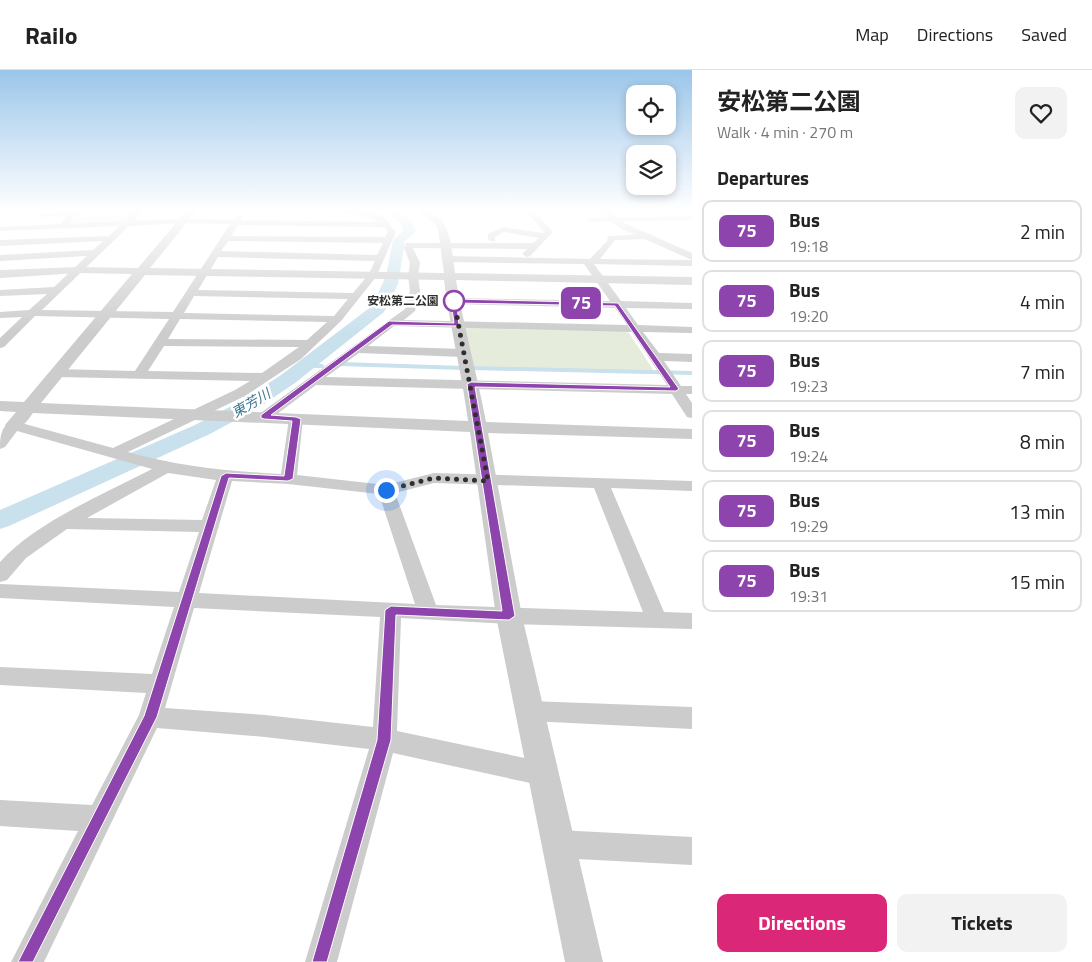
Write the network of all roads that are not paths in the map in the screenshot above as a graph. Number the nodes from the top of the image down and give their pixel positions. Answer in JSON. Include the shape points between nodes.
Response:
{"nodes":[{"id":1,"x":98,"y":251,"type":"edge"},
{"id":2,"x":158,"y":251,"type":"edge"},
{"id":3,"x":218,"y":251,"type":"edge"},
{"id":4,"x":385,"y":251,"type":"edge"},
{"id":5,"x":409,"y":251,"type":"edge"},
{"id":6,"x":445,"y":251,"type":"edge"},
{"id":7,"x":530,"y":251,"type":"edge"},
{"id":8,"x":601,"y":251,"type":"edge"},
{"id":9,"x":679,"y":251,"type":"edge"},
{"id":10,"x":95,"y":253,"type":"junction"},
{"id":11,"x":216,"y":254,"type":"junction"},
{"id":12,"x":692,"y":257,"type":"edge"},
{"id":13,"x":0,"y":258,"type":"edge"},
{"id":14,"x":381,"y":258,"type":"junction"},
{"id":15,"x":446,"y":259,"type":"junction"},
{"id":16,"x":521,"y":260,"type":"junction"},
{"id":17,"x":590,"y":261,"type":"junction"},
{"id":18,"x":692,"y":263,"type":"edge"},
{"id":19,"x":79,"y":270,"type":"junction"},
{"id":20,"x":141,"y":271,"type":"junction"},
{"id":21,"x":204,"y":272,"type":"junction"},
{"id":22,"x":0,"y":274,"type":"edge"},
{"id":23,"x":374,"y":275,"type":"junction"},
{"id":24,"x":409,"y":276,"type":"junction"},
{"id":25,"x":450,"y":277,"type":"junction"},
{"id":26,"x":601,"y":280,"type":"junction"},
{"id":27,"x":692,"y":281,"type":"edge"},
{"id":28,"x":58,"y":290,"type":"junction"},
{"id":29,"x":191,"y":292,"type":"junction"},
{"id":30,"x":0,"y":293,"type":"edge"},
{"id":31,"x":355,"y":296,"type":"junction"},
{"id":32,"x":454,"y":301,"type":"junction"},
{"id":33,"x":616,"y":304,"type":"junction"},
{"id":34,"x":692,"y":306,"type":"edge"},
{"id":35,"x":34,"y":313,"type":"junction"},
{"id":36,"x":106,"y":314,"type":"junction"},
{"id":37,"x":0,"y":315,"type":"edge"},
{"id":38,"x":177,"y":316,"type":"junction"},
{"id":39,"x":337,"y":319,"type":"junction"},
{"id":40,"x":391,"y":323,"type":"junction"},
{"id":41,"x":457,"y":325,"type":"junction"},
{"id":42,"x":634,"y":329,"type":"junction"},
{"id":43,"x":692,"y":330,"type":"edge"},
{"id":44,"x":160,"y":342,"type":"junction"},
{"id":45,"x":0,"y":344,"type":"edge"},
{"id":46,"x":311,"y":344,"type":"junction"},
{"id":47,"x":357,"y":350,"type":"junction"},
{"id":48,"x":464,"y":352,"type":"junction"},
{"id":49,"x":654,"y":357,"type":"junction"},
{"id":50,"x":692,"y":358,"type":"edge"},
{"id":51,"x":57,"y":372,"type":"junction"},
{"id":52,"x":139,"y":375,"type":"junction"},
{"id":53,"x":264,"y":377,"type":"junction"},
{"id":54,"x":314,"y":381,"type":"junction"},
{"id":55,"x":471,"y":384,"type":"junction"},
{"id":56,"x":676,"y":389,"type":"junction"},
{"id":57,"x":692,"y":390,"type":"edge"},
{"id":58,"x":0,"y":406,"type":"edge"},
{"id":59,"x":29,"y":406,"type":"junction"},
{"id":60,"x":197,"y":414,"type":"junction"},
{"id":61,"x":692,"y":414,"type":"edge"},
{"id":62,"x":264,"y":417,"type":"junction"},
{"id":63,"x":296,"y":419,"type":"junction"},
{"id":64,"x":14,"y":425,"type":"junction"},
{"id":65,"x":478,"y":427,"type":"junction"},
{"id":66,"x":692,"y":434,"type":"edge"},
{"id":67,"x":0,"y":444,"type":"edge"},
{"id":68,"x":115,"y":453,"type":"junction"},
{"id":69,"x":166,"y":468,"type":"junction"},
{"id":70,"x":226,"y":476,"type":"junction"},
{"id":71,"x":288,"y":479,"type":"junction"},
{"id":72,"x":488,"y":481,"type":"junction"},
{"id":73,"x":600,"y":483,"type":"junction"},
{"id":74,"x":692,"y":486,"type":"edge"},
{"id":75,"x":386,"y":490,"type":"junction"},
{"id":76,"x":65,"y":522,"type":"junction"},
{"id":77,"x":209,"y":526,"type":"junction"},
{"id":78,"x":0,"y":575,"type":"edge"},
{"id":79,"x":0,"y":590,"type":"edge"},
{"id":80,"x":188,"y":599,"type":"junction"},
{"id":81,"x":391,"y":610,"type":"junction"},
{"id":82,"x":428,"y":612,"type":"junction"},
{"id":83,"x":509,"y":616,"type":"junction"},
{"id":84,"x":657,"y":620,"type":"junction"},
{"id":85,"x":692,"y":621,"type":"edge"},
{"id":86,"x":0,"y":676,"type":"edge"},
{"id":87,"x":160,"y":684,"type":"junction"},
{"id":88,"x":530,"y":711,"type":"junction"},
{"id":89,"x":150,"y":717,"type":"junction"},
{"id":90,"x":692,"y":718,"type":"edge"},
{"id":91,"x":384,"y":740,"type":"junction"},
{"id":92,"x":544,"y":774,"type":"junction"},
{"id":93,"x":0,"y":813,"type":"edge"},
{"id":94,"x":99,"y":818,"type":"junction"},
{"id":95,"x":558,"y":844,"type":"junction"},
{"id":96,"x":692,"y":851,"type":"edge"},
{"id":97,"x":27,"y":962,"type":"edge"},
{"id":98,"x":320,"y":962,"type":"edge"},
{"id":99,"x":584,"y":962,"type":"edge"}],
"edges":[{"from":1,"to":10,"type":"street"},
{"from":2,"to":20,"type":"street"},
{"from":3,"to":11,"type":"street"},
{"from":4,"to":14,"type":"street"},
{"from":5,"to":24,"type":"street","via":[[415,263]]},
{"from":6,"to":15,"type":"street"},
{"from":7,"to":16,"type":"street"},
{"from":8,"to":17,"type":"street"},
{"from":9,"to":12,"type":"street"},
{"from":10,"to":13,"type":"street"},
{"from":10,"to":19,"type":"street"},
{"from":11,"to":14,"type":"street"},
{"from":11,"to":21,"type":"street"},
{"from":14,"to":23,"type":"street"},
{"from":15,"to":16,"type":"street"},
{"from":15,"to":25,"type":"street"},
{"from":16,"to":17,"type":"street"},
{"from":17,"to":18,"type":"street"},
{"from":17,"to":26,"type":"street"},
{"from":19,"to":20,"type":"street"},
{"from":19,"to":22,"type":"street"},
{"from":19,"to":28,"type":"street"},
{"from":20,"to":21,"type":"street"},
{"from":20,"to":36,"type":"street"},
{"from":21,"to":23,"type":"street"},
{"from":21,"to":29,"type":"street"},
{"from":23,"to":24,"type":"street"},
{"from":23,"to":31,"type":"street"},
{"from":24,"to":25,"type":"street"},
{"from":24,"to":40,"type":"street","via":[[415,292],[410,312]]},
{"from":25,"to":26,"type":"street"},
{"from":25,"to":32,"type":"street"},
{"from":26,"to":27,"type":"street"},
{"from":26,"to":33,"type":"street"},
{"from":28,"to":30,"type":"street"},
{"from":28,"to":35,"type":"street"},
{"from":29,"to":31,"type":"street"},
{"from":29,"to":38,"type":"street"},
{"from":31,"to":39,"type":"street"},
{"from":32,"to":33,"type":"street"},
{"from":32,"to":41,"type":"street"},
{"from":33,"to":34,"type":"street"},
{"from":33,"to":42,"type":"street"},
{"from":35,"to":36,"type":"street"},
{"from":35,"to":37,"type":"street"},
{"from":35,"to":45,"type":"street"},
{"from":36,"to":38,"type":"street"},
{"from":36,"to":51,"type":"street"},
{"from":38,"to":39,"type":"street"},
{"from":38,"to":44,"type":"street"},
{"from":39,"to":46,"type":"street"},
{"from":40,"to":41,"type":"street"},
{"from":40,"to":47,"type":"street"},
{"from":41,"to":42,"type":"street"},
{"from":41,"to":48,"type":"street"},
{"from":42,"to":43,"type":"street"},
{"from":42,"to":49,"type":"street"},
{"from":44,"to":46,"type":"street"},
{"from":44,"to":52,"type":"street"},
{"from":46,"to":53,"type":"street"},
{"from":47,"to":48,"type":"street"},
{"from":47,"to":54,"type":"street"},
{"from":48,"to":55,"type":"street"},
{"from":49,"to":50,"type":"street"},
{"from":49,"to":56,"type":"street"},
{"from":51,"to":52,"type":"street"},
{"from":51,"to":59,"type":"street"},
{"from":52,"to":53,"type":"street"},
{"from":53,"to":60,"type":"street"},
{"from":54,"to":55,"type":"street"},
{"from":54,"to":62,"type":"street"},
{"from":55,"to":56,"type":"street"},
{"from":55,"to":65,"type":"street"},
{"from":56,"to":57,"type":"street"},
{"from":56,"to":61,"type":"street"},
{"from":58,"to":59,"type":"street"},
{"from":59,"to":60,"type":"street"},
{"from":59,"to":64,"type":"street"},
{"from":60,"to":62,"type":"street"},
{"from":60,"to":68,"type":"street"},
{"from":62,"to":63,"type":"street"},
{"from":63,"to":65,"type":"street"},
{"from":63,"to":71,"type":"street"},
{"from":64,"to":67,"type":"street"},
{"from":64,"to":68,"type":"street"},
{"from":65,"to":66,"type":"street"},
{"from":65,"to":72,"type":"street"},
{"from":68,"to":69,"type":"street"},
{"from":69,"to":70,"type":"street"},
{"from":69,"to":76,"type":"street"},
{"from":70,"to":71,"type":"street"},
{"from":70,"to":77,"type":"street"},
{"from":71,"to":75,"type":"street"},
{"from":72,"to":73,"type":"street"},
{"from":72,"to":75,"type":"street","via":[[434,478]]},
{"from":72,"to":83,"type":"street"},
{"from":73,"to":74,"type":"street"},
{"from":73,"to":84,"type":"street"},
{"from":75,"to":82,"type":"street"},
{"from":76,"to":77,"type":"street"},
{"from":76,"to":78,"type":"street","via":[[18,553]]},
{"from":77,"to":80,"type":"street"},
{"from":79,"to":80,"type":"street"},
{"from":80,"to":81,"type":"street"},
{"from":80,"to":87,"type":"street"},
{"from":81,"to":82,"type":"street"},
{"from":81,"to":91,"type":"street"},
{"from":82,"to":83,"type":"street"},
{"from":83,"to":84,"type":"street"},
{"from":83,"to":88,"type":"street"},
{"from":84,"to":85,"type":"street"},
{"from":86,"to":87,"type":"street"},
{"from":87,"to":89,"type":"street"},
{"from":88,"to":90,"type":"street"},
{"from":88,"to":92,"type":"street"},
{"from":89,"to":91,"type":"street"},
{"from":89,"to":94,"type":"street"},
{"from":91,"to":92,"type":"street"},
{"from":91,"to":98,"type":"street"},
{"from":92,"to":95,"type":"street"},
{"from":93,"to":94,"type":"street"},
{"from":94,"to":97,"type":"street"},
{"from":95,"to":96,"type":"street"},
{"from":95,"to":99,"type":"street"}]}
